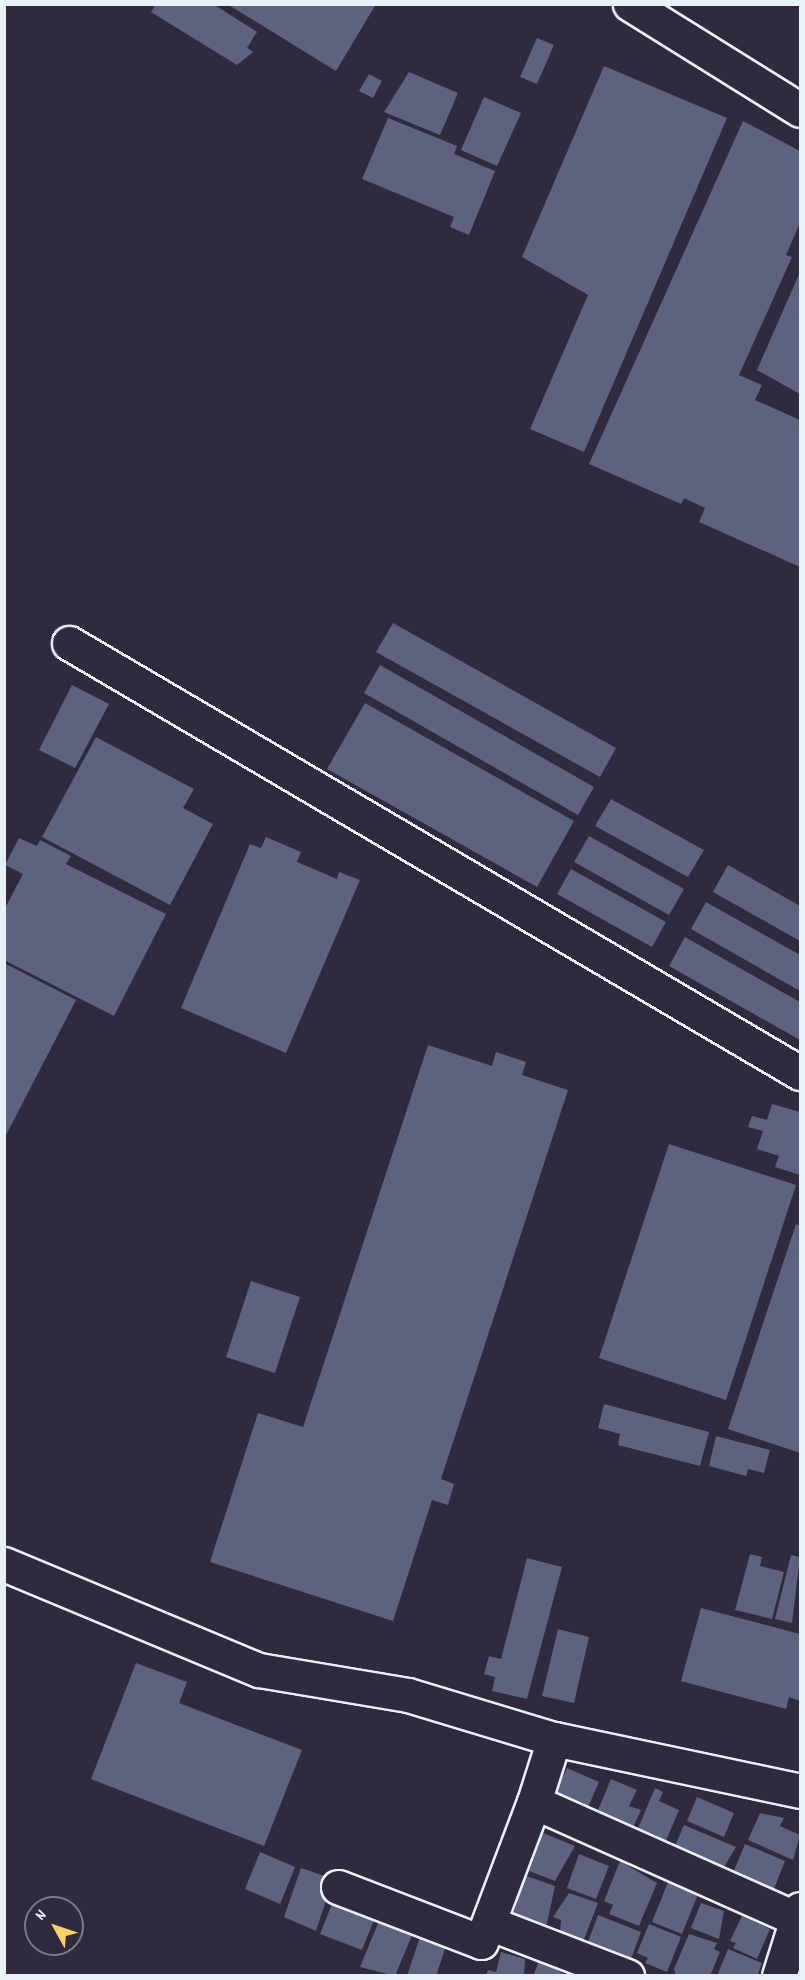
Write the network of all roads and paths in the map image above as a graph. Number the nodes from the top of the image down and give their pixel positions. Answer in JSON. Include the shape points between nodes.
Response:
{"nodes":[{"id":1,"x":630,"y":4,"type":"edge"},
{"id":2,"x":801,"y":110,"type":"edge"},
{"id":3,"x":69,"y":643,"type":"dead end"},
{"id":4,"x":801,"y":1073,"type":"edge"},
{"id":5,"x":4,"y":1564,"type":"edge"},
{"id":6,"x":554,"y":1739,"type":"junction"},
{"id":7,"x":801,"y":1791,"type":"edge"},
{"id":8,"x":534,"y":1802,"type":"junction"},
{"id":9,"x":338,"y":1887,"type":"dead end"},
{"id":10,"x":799,"y":1914,"type":"edge"},
{"id":11,"x":489,"y":1923,"type":"junction"},
{"id":12,"x":627,"y":1976,"type":"edge"},
{"id":13,"x":779,"y":1976,"type":"edge"}],
"edges":[{"from":1,"to":2,"type":"street"},
{"from":3,"to":4,"type":"street"},
{"from":5,"to":6,"type":"street","via":[[259,1670],[408,1695]]},
{"from":6,"to":7,"type":"street"},
{"from":6,"to":8,"type":"street"},
{"from":8,"to":10,"type":"street"},
{"from":8,"to":11,"type":"street"},
{"from":9,"to":11,"type":"street","via":[[482,1942]]},
{"from":10,"to":13,"type":"street"},
{"from":11,"to":12,"type":"street"}]}
